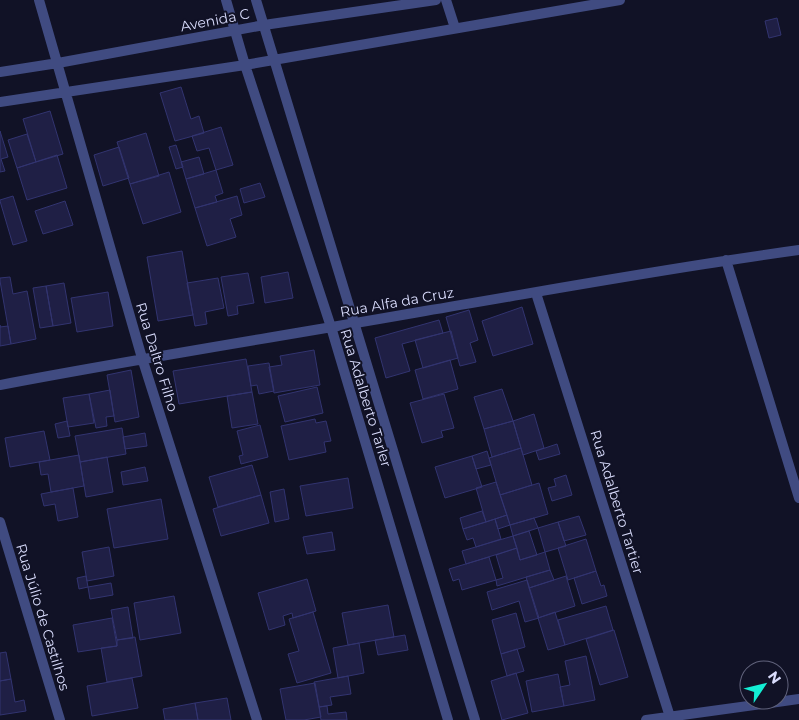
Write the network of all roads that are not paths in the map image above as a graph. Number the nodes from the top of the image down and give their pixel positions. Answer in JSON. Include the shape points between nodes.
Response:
{"nodes":[{"id":1,"x":39,"y":0,"type":"edge"},
{"id":2,"x":226,"y":0,"type":"edge"},
{"id":3,"x":256,"y":0,"type":"edge"},
{"id":4,"x":436,"y":0,"type":"edge"},
{"id":5,"x":446,"y":0,"type":"edge"},
{"id":6,"x":620,"y":0,"type":"edge"},
{"id":7,"x":264,"y":25,"type":"junction"},
{"id":8,"x":455,"y":28,"type":"junction"},
{"id":9,"x":235,"y":31,"type":"junction"},
{"id":10,"x":274,"y":59,"type":"junction"},
{"id":11,"x":58,"y":63,"type":"junction"},
{"id":12,"x":245,"y":64,"type":"junction"},
{"id":13,"x":0,"y":72,"type":"edge"},
{"id":14,"x":66,"y":91,"type":"junction"},
{"id":15,"x":0,"y":102,"type":"edge"},
{"id":16,"x":799,"y":250,"type":"edge"},
{"id":17,"x":726,"y":260,"type":"junction"},
{"id":18,"x":536,"y":292,"type":"junction"},
{"id":19,"x":354,"y":324,"type":"junction"},
{"id":20,"x":331,"y":327,"type":"junction"},
{"id":21,"x":142,"y":358,"type":"junction"},
{"id":22,"x":0,"y":385,"type":"edge"},
{"id":23,"x":799,"y":498,"type":"edge"},
{"id":24,"x":0,"y":522,"type":"edge"},
{"id":25,"x":799,"y":699,"type":"edge"},
{"id":26,"x":670,"y":718,"type":"edge"},
{"id":27,"x":60,"y":720,"type":"edge"},
{"id":28,"x":257,"y":720,"type":"edge"},
{"id":29,"x":448,"y":720,"type":"edge"},
{"id":30,"x":475,"y":720,"type":"edge"},
{"id":31,"x":646,"y":720,"type":"edge"}],
"edges":[{"from":1,"to":11,"type":"street","name":"Rua Daltro Filho"},
{"from":2,"to":9,"type":"street","name":"Rua Adalberto Tarler"},
{"from":3,"to":7,"type":"street","name":"Rua Adalberto Tarler"},
{"from":4,"to":7,"type":"street","name":"Avenida C"},
{"from":5,"to":8,"type":"street"},
{"from":6,"to":8,"type":"street"},
{"from":7,"to":9,"type":"street","name":"Avenida C"},
{"from":7,"to":10,"type":"street","name":"Rua Adalberto Tarler"},
{"from":8,"to":10,"type":"street"},
{"from":9,"to":11,"type":"street","name":"Avenida C"},
{"from":9,"to":12,"type":"street","name":"Rua Adalberto Tarler"},
{"from":10,"to":12,"type":"street"},
{"from":10,"to":19,"type":"street","name":"Rua Adalberto Tarler"},
{"from":11,"to":13,"type":"street","name":"Avenida C"},
{"from":11,"to":14,"type":"street","name":"Rua Daltro Filho"},
{"from":12,"to":14,"type":"street"},
{"from":12,"to":20,"type":"street","name":"Rua Adalberto Tarler"},
{"from":14,"to":15,"type":"street"},
{"from":14,"to":21,"type":"street","name":"Rua Daltro Filho"},
{"from":16,"to":17,"type":"street","name":"Rua Alfa da Cruz"},
{"from":17,"to":18,"type":"street","name":"Rua Alfa da Cruz"},
{"from":17,"to":23,"type":"street"},
{"from":18,"to":19,"type":"street","name":"Rua Alfa da Cruz"},
{"from":18,"to":26,"type":"street","name":"Rua Adalberto Tartier"},
{"from":19,"to":20,"type":"street","name":"Rua Alfa da Cruz"},
{"from":19,"to":30,"type":"street","name":"Rua Adalberto Tarler"},
{"from":20,"to":21,"type":"street","name":"Rua Alfa da Cruz"},
{"from":20,"to":29,"type":"street","name":"Rua Adalberto Tarler"},
{"from":21,"to":22,"type":"street","name":"Rua Alfa da Cruz"},
{"from":21,"to":28,"type":"street","name":"Rua Daltro Filho"},
{"from":24,"to":27,"type":"street","name":"Rua Júlio de Castilhos"},
{"from":25,"to":26,"type":"street"},
{"from":26,"to":31,"type":"street"}]}
